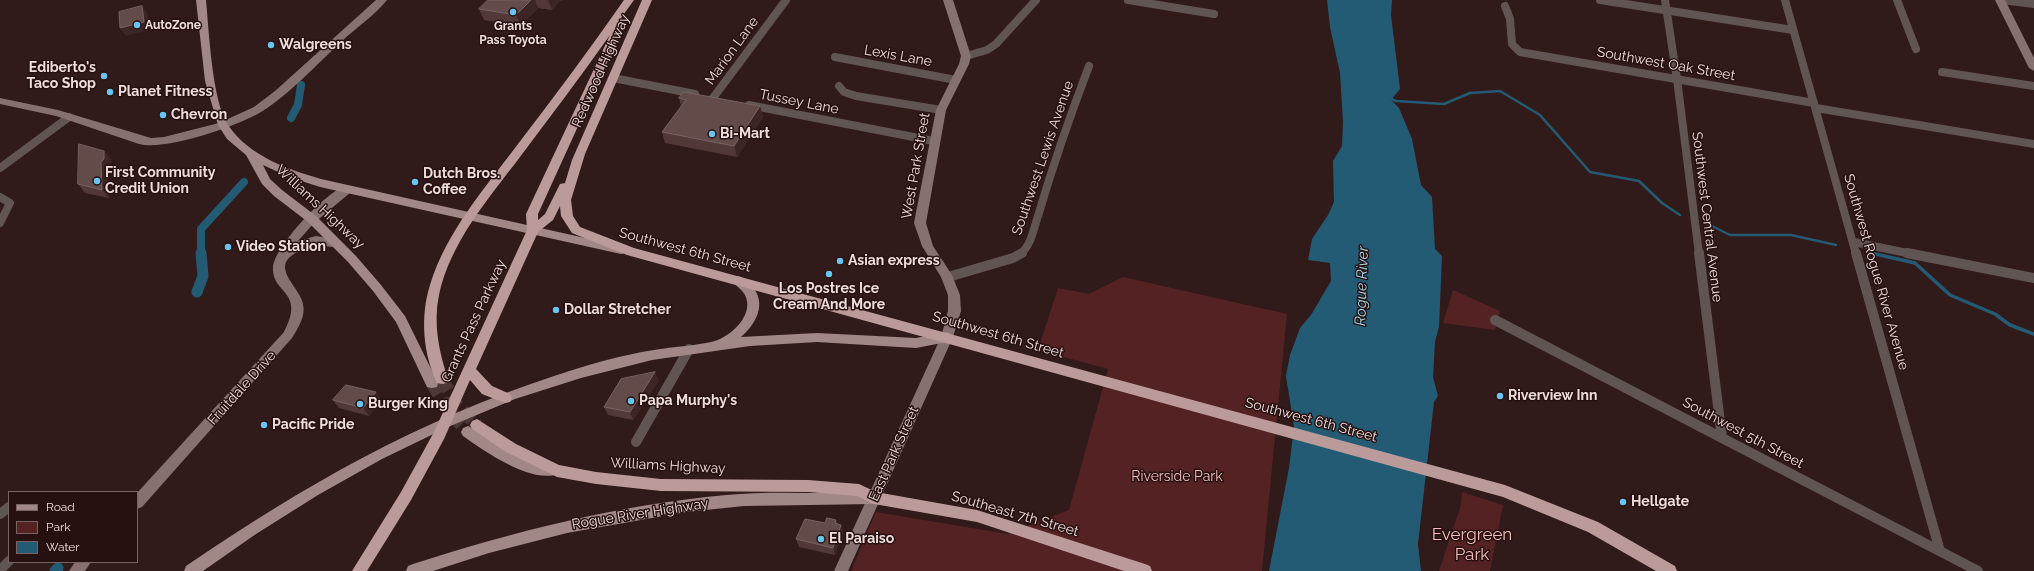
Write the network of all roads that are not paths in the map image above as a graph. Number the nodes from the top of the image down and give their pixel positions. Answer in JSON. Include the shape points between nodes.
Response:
{"nodes":[{"id":1,"x":200,"y":0,"type":"edge"},
{"id":2,"x":382,"y":0,"type":"edge"},
{"id":3,"x":630,"y":0,"type":"edge"},
{"id":4,"x":647,"y":0,"type":"edge"},
{"id":5,"x":786,"y":0,"type":"edge"},
{"id":6,"x":948,"y":0,"type":"edge"},
{"id":7,"x":1036,"y":0,"type":"edge"},
{"id":8,"x":1128,"y":0,"type":"edge"},
{"id":9,"x":1600,"y":0,"type":"edge"},
{"id":10,"x":1665,"y":0,"type":"edge"},
{"id":11,"x":1784,"y":0,"type":"edge"},
{"id":12,"x":1897,"y":0,"type":"edge"},
{"id":13,"x":2001,"y":0,"type":"edge"},
{"id":14,"x":2034,"y":4,"type":"edge"},
{"id":15,"x":1505,"y":6,"type":"dead end"},
{"id":16,"x":1666,"y":10,"type":"junction"},
{"id":17,"x":1214,"y":14,"type":"dead end"},
{"id":18,"x":1793,"y":30,"type":"junction"},
{"id":19,"x":1916,"y":49,"type":"dead end"},
{"id":20,"x":966,"y":56,"type":"junction"},
{"id":21,"x":835,"y":57,"type":"dead end"},
{"id":22,"x":1089,"y":66,"type":"dead end"},
{"id":23,"x":2034,"y":68,"type":"edge"},
{"id":24,"x":1942,"y":72,"type":"dead end"},
{"id":25,"x":613,"y":78,"type":"junction"},
{"id":26,"x":1676,"y":79,"type":"junction"},
{"id":27,"x":956,"y":80,"type":"junction"},
{"id":28,"x":839,"y":86,"type":"dead end"},
{"id":29,"x":2034,"y":86,"type":"edge"},
{"id":30,"x":0,"y":101,"type":"edge"},
{"id":31,"x":742,"y":104,"type":"edge"},
{"id":32,"x":1815,"y":106,"type":"junction"},
{"id":33,"x":940,"y":110,"type":"junction"},
{"id":34,"x":69,"y":116,"type":"junction"},
{"id":35,"x":223,"y":125,"type":"junction"},
{"id":36,"x":934,"y":141,"type":"junction"},
{"id":37,"x":2034,"y":144,"type":"edge"},
{"id":38,"x":251,"y":154,"type":"junction"},
{"id":39,"x":580,"y":154,"type":"junction"},
{"id":40,"x":0,"y":168,"type":"edge"},
{"id":41,"x":347,"y":189,"type":"junction"},
{"id":42,"x":0,"y":198,"type":"edge"},
{"id":43,"x":312,"y":219,"type":"junction"},
{"id":44,"x":0,"y":223,"type":"edge"},
{"id":45,"x":533,"y":230,"type":"junction"},
{"id":46,"x":1854,"y":242,"type":"junction"},
{"id":47,"x":336,"y":243,"type":"junction"},
{"id":48,"x":631,"y":252,"type":"junction"},
{"id":49,"x":282,"y":258,"type":"junction"},
{"id":50,"x":948,"y":277,"type":"junction"},
{"id":51,"x":2034,"y":278,"type":"edge"},
{"id":52,"x":738,"y":280,"type":"junction"},
{"id":53,"x":1495,"y":320,"type":"dead end"},
{"id":54,"x":947,"y":337,"type":"junction"},
{"id":55,"x":722,"y":344,"type":"junction"},
{"id":56,"x":689,"y":349,"type":"junction"},
{"id":57,"x":469,"y":370,"type":"junction"},
{"id":58,"x":437,"y":381,"type":"joint"},
{"id":59,"x":505,"y":398,"type":"junction"},
{"id":60,"x":445,"y":423,"type":"junction"},
{"id":61,"x":472,"y":428,"type":"tunnel mouth"},
{"id":62,"x":1722,"y":438,"type":"junction"},
{"id":63,"x":636,"y":442,"type":"dead end"},
{"id":64,"x":558,"y":471,"type":"joint"},
{"id":65,"x":874,"y":498,"type":"junction"},
{"id":66,"x":138,"y":502,"type":"edge"},
{"id":67,"x":8,"y":508,"type":"edge"},
{"id":68,"x":0,"y":514,"type":"edge"},
{"id":69,"x":1940,"y":551,"type":"junction"},
{"id":70,"x":8,"y":562,"type":"edge"},
{"id":71,"x":83,"y":563,"type":"edge"},
{"id":72,"x":1140,"y":569,"type":"edge"},
{"id":73,"x":0,"y":570,"type":"edge"},
{"id":74,"x":76,"y":571,"type":"edge"},
{"id":75,"x":191,"y":571,"type":"edge"},
{"id":76,"x":359,"y":571,"type":"edge"},
{"id":77,"x":413,"y":571,"type":"edge"},
{"id":78,"x":841,"y":571,"type":"edge"},
{"id":79,"x":1670,"y":571,"type":"edge"},
{"id":80,"x":1978,"y":571,"type":"edge"}],
"edges":[{"from":1,"to":35,"type":"main road","name":"Williams Highway","via":[[210,87]]},
{"from":2,"to":35,"type":"street","via":[[279,93],[258,109]]},
{"from":3,"to":45,"type":"highway","name":"Grants Pass Parkway","via":[[532,214]]},
{"from":3,"to":58,"type":"highway","via":[[488,192],[450,248],[435,285],[430,319]]},
{"from":4,"to":25,"type":"highway","name":"Redwood Highway"},
{"from":5,"to":25,"type":"street","name":"Marion Lane","via":[[717,99]]},
{"from":6,"to":20,"type":"street"},
{"from":7,"to":20,"type":"street","via":[[996,44],[987,50]]},
{"from":8,"to":17,"type":"street"},
{"from":9,"to":16,"type":"street"},
{"from":10,"to":16,"type":"street","name":"Southwest Central Avenue"},
{"from":11,"to":18,"type":"street","name":"Southwest Rogue River Avenue"},
{"from":12,"to":19,"type":"street"},
{"from":13,"to":14,"type":"street"},
{"from":13,"to":23,"type":"street"},
{"from":15,"to":26,"type":"street","name":"Southwest Oak Street","via":[[1510,14],[1510,42],[1514,50]]},
{"from":16,"to":18,"type":"street"},
{"from":16,"to":26,"type":"street","name":"Southwest Central Avenue"},
{"from":18,"to":32,"type":"street","name":"Southwest Rogue River Avenue"},
{"from":20,"to":27,"type":"street","name":"West Park Street"},
{"from":21,"to":27,"type":"street","name":"Lexis Lane"},
{"from":22,"to":50,"type":"street","name":"Southwest Lewis Avenue","via":[[1062,137],[1026,247],[1014,258]]},
{"from":24,"to":29,"type":"street"},
{"from":25,"to":39,"type":"highway","name":"Redwood Highway"},
{"from":26,"to":32,"type":"street","name":"Southwest Oak Street"},
{"from":26,"to":62,"type":"street","name":"Southwest Central Avenue"},
{"from":27,"to":33,"type":"street","name":"West Park Street"},
{"from":28,"to":33,"type":"street","via":[[844,92],[856,96]]},
{"from":30,"to":34,"type":"street"},
{"from":31,"to":36,"type":"street","name":"Tussey Lane"},
{"from":32,"to":37,"type":"street","name":"Southwest Oak Street"},
{"from":32,"to":46,"type":"street","name":"Southwest Rogue River Avenue"},
{"from":33,"to":36,"type":"street","name":"West Park Street"},
{"from":34,"to":35,"type":"street","via":[[151,142],[164,141]]},
{"from":34,"to":40,"type":"street"},
{"from":35,"to":38,"type":"main road","name":"Williams Highway"},
{"from":36,"to":50,"type":"street","name":"West Park Street","via":[[920,223],[927,248]]},
{"from":38,"to":41,"type":"main road","name":"Williams Highway","via":[[293,175]]},
{"from":38,"to":43,"type":"main road","name":"Williams Highway","via":[[266,180],[278,193]]},
{"from":39,"to":45,"type":"highway","name":"Grants Pass Parkway","via":[[549,217]]},
{"from":39,"to":48,"type":"highway","via":[[565,200],[567,216],[576,230]]},
{"from":41,"to":43,"type":"street","name":"Fruitdale Drive"},
{"from":41,"to":45,"type":"main road","name":"Williams Highway"},
{"from":42,"to":44,"type":"street","via":[[10,203]]},
{"from":43,"to":47,"type":"main road","name":"Williams Highway"},
{"from":43,"to":49,"type":"street","name":"Fruitdale Drive","via":[[289,243]]},
{"from":45,"to":48,"type":"main road","name":"Southwest 6th Street"},
{"from":45,"to":57,"type":"highway","name":"Grants Pass Parkway"},
{"from":46,"to":51,"type":"street"},
{"from":46,"to":69,"type":"street","name":"Southwest Rogue River Avenue"},
{"from":47,"to":49,"type":"street","via":[[321,239],[305,242]]},
{"from":47,"to":58,"type":"main road","name":"Williams Highway","via":[[377,288],[401,320]]},
{"from":48,"to":52,"type":"highway","name":"Southwest 6th Street"},
{"from":49,"to":66,"type":"street","name":"Fruitdale Drive","via":[[280,274],[297,298],[298,308],[288,335]]},
{"from":50,"to":54,"type":"street","name":"West Park Street","via":[[955,307]]},
{"from":52,"to":54,"type":"highway","name":"Southwest 6th Street"},
{"from":52,"to":55,"type":"main road","via":[[751,294],[754,306],[750,319],[741,330]]},
{"from":53,"to":62,"type":"street","name":"Southwest 5th Street"},
{"from":54,"to":55,"type":"main road","via":[[918,344],[827,338],[772,339]]},
{"from":54,"to":65,"type":"street","name":"East Park Street"},
{"from":54,"to":79,"type":"highway","name":"Southwest 6th Street","via":[[1454,475],[1515,494],[1593,527]]},
{"from":55,"to":56,"type":"main road"},
{"from":56,"to":59,"type":"main road","via":[[573,375]]},
{"from":56,"to":63,"type":"street"},
{"from":57,"to":59,"type":"highway","via":[[487,390]]},
{"from":57,"to":60,"type":"highway","name":"Grants Pass Parkway"},
{"from":59,"to":60,"type":"main road"},
{"from":60,"to":75,"type":"main road","via":[[361,464],[319,488]]},
{"from":60,"to":76,"type":"highway","name":"Grants Pass Parkway","via":[[406,496]]},
{"from":61,"to":64,"type":"main road","name":"Williams Highway","via":[[492,449],[528,466]]},
{"from":62,"to":69,"type":"street","name":"Southwest 5th Street"},
{"from":64,"to":65,"type":"highway","name":"Williams Highway","via":[[661,485],[801,486],[859,490]]},
{"from":65,"to":72,"type":"highway","name":"Southeast 7th Street","via":[[977,516]]},
{"from":65,"to":77,"type":"main road","name":"Rogue River Highway","via":[[760,499],[684,505],[552,530],[456,556]]},
{"from":65,"to":78,"type":"street","name":"East Park Street"},
{"from":67,"to":68,"type":"street"},
{"from":69,"to":80,"type":"street","name":"Southwest 5th Street"},
{"from":70,"to":73,"type":"street"},
{"from":71,"to":74,"type":"street"}]}
